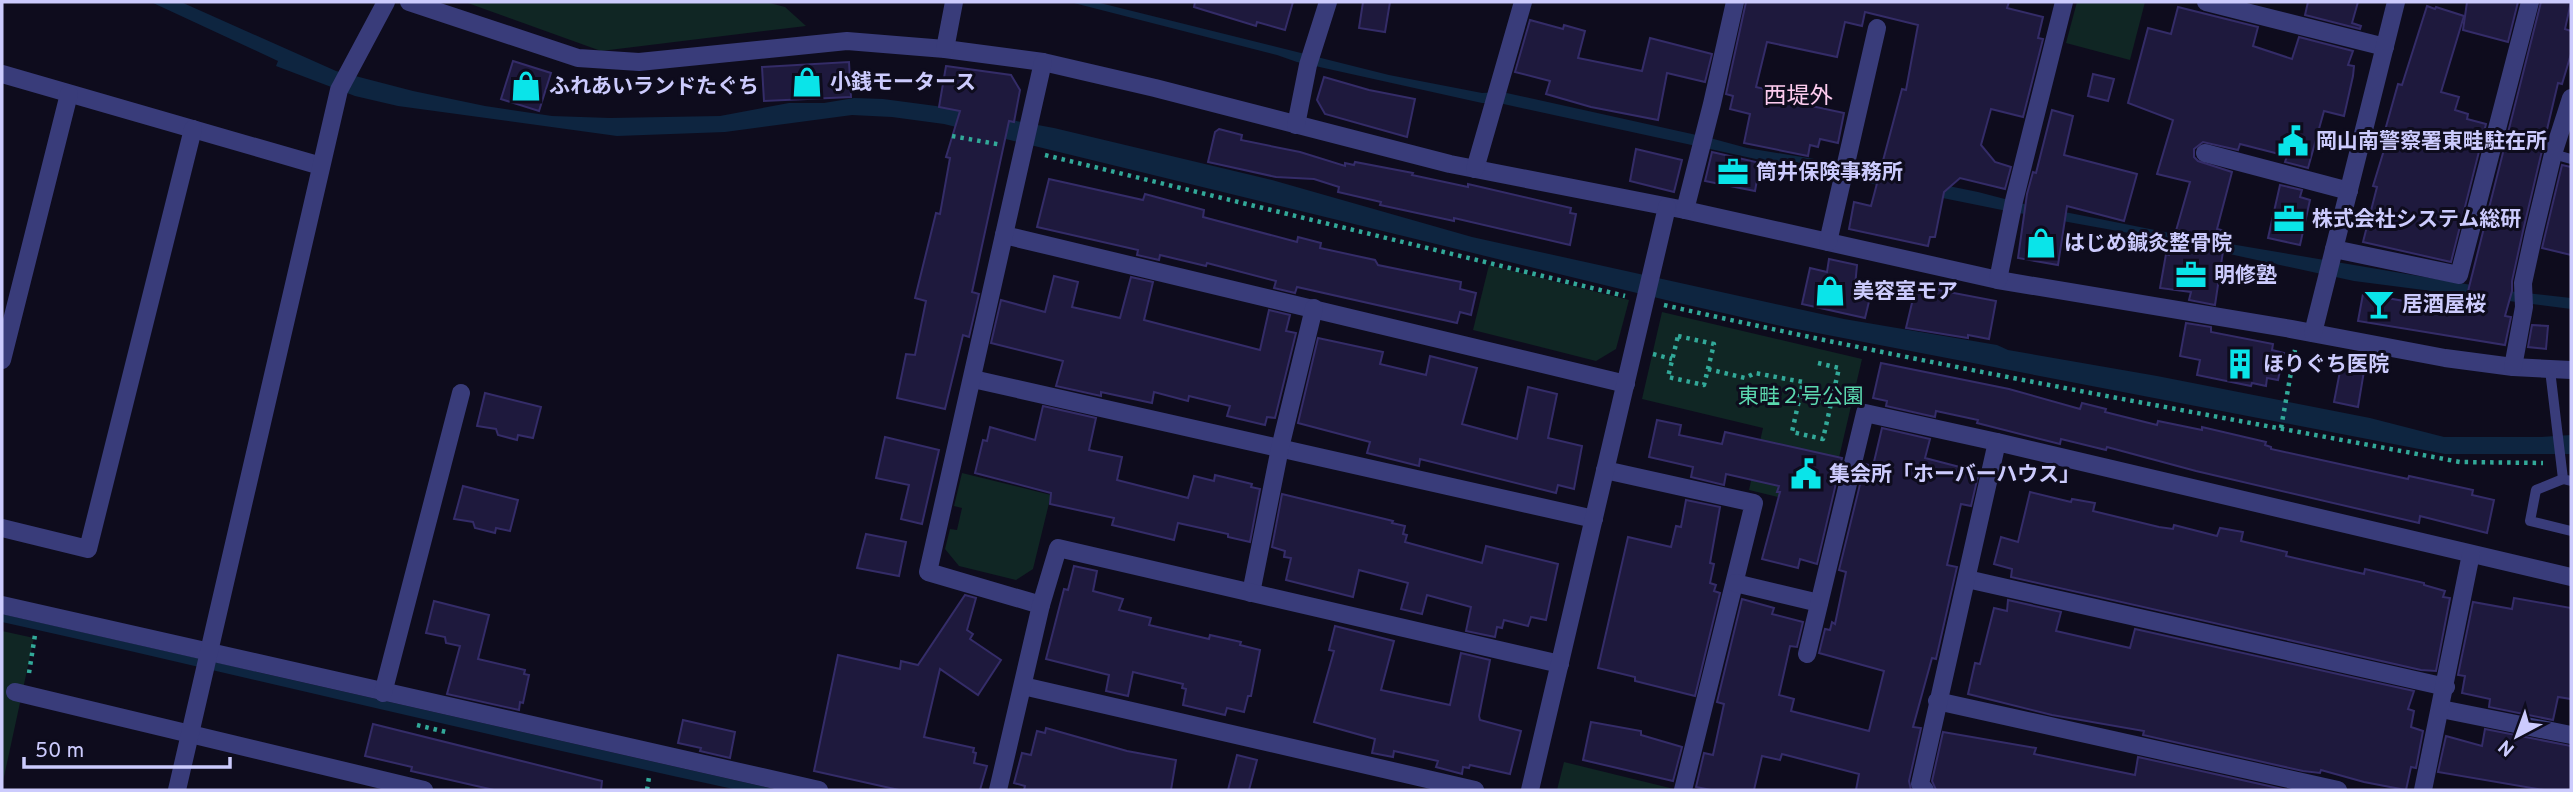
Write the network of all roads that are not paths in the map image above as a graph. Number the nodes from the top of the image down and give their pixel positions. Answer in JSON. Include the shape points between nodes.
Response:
{"nodes":[{"id":1,"x":386,"y":2,"type":"edge"},
{"id":2,"x":409,"y":2,"type":"edge"},
{"id":3,"x":954,"y":2,"type":"edge"},
{"id":4,"x":1328,"y":2,"type":"edge"},
{"id":5,"x":1523,"y":2,"type":"edge"},
{"id":6,"x":1735,"y":2,"type":"edge"},
{"id":7,"x":2064,"y":2,"type":"edge"},
{"id":8,"x":2206,"y":2,"type":"edge"},
{"id":9,"x":2396,"y":2,"type":"edge"},
{"id":10,"x":2530,"y":2,"type":"edge"},
{"id":11,"x":1877,"y":28,"type":"dead end"},
{"id":12,"x":2385,"y":47,"type":"junction"},
{"id":13,"x":945,"y":49,"type":"junction"},
{"id":14,"x":1043,"y":62,"type":"junction"},
{"id":15,"x":2,"y":75,"type":"edge"},
{"id":16,"x":69,"y":94,"type":"junction"},
{"id":17,"x":2571,"y":98,"type":"edge"},
{"id":18,"x":1296,"y":125,"type":"junction"},
{"id":19,"x":193,"y":129,"type":"junction"},
{"id":20,"x":2205,"y":153,"type":"dead end"},
{"id":21,"x":2553,"y":154,"type":"junction"},
{"id":22,"x":2571,"y":159,"type":"edge"},
{"id":23,"x":321,"y":166,"type":"junction"},
{"id":24,"x":1475,"y":169,"type":"junction"},
{"id":25,"x":2349,"y":191,"type":"junction"},
{"id":26,"x":1667,"y":207,"type":"junction"},
{"id":27,"x":1685,"y":210,"type":"junction"},
{"id":28,"x":1004,"y":236,"type":"junction"},
{"id":29,"x":1828,"y":242,"type":"junction"},
{"id":30,"x":2333,"y":254,"type":"junction"},
{"id":31,"x":1998,"y":280,"type":"junction"},
{"id":32,"x":1314,"y":308,"type":"junction"},
{"id":33,"x":2313,"y":333,"type":"junction"},
{"id":34,"x":2,"y":360,"type":"edge"},
{"id":35,"x":2513,"y":367,"type":"junction"},
{"id":36,"x":2550,"y":370,"type":"junction"},
{"id":37,"x":2571,"y":370,"type":"edge"},
{"id":38,"x":972,"y":379,"type":"junction"},
{"id":39,"x":1626,"y":384,"type":"junction"},
{"id":40,"x":461,"y":393,"type":"dead end"},
{"id":41,"x":1997,"y":442,"type":"junction"},
{"id":42,"x":1280,"y":447,"type":"junction"},
{"id":43,"x":1605,"y":470,"type":"junction"},
{"id":44,"x":2567,"y":480,"type":"edge"},
{"id":45,"x":1594,"y":519,"type":"junction"},
{"id":46,"x":2,"y":528,"type":"edge"},
{"id":47,"x":2571,"y":531,"type":"edge"},
{"id":48,"x":2471,"y":554,"type":"junction"},
{"id":49,"x":2571,"y":577,"type":"edge"},
{"id":50,"x":1967,"y":579,"type":"junction"},
{"id":51,"x":1734,"y":583,"type":"junction"},
{"id":52,"x":1251,"y":593,"type":"junction"},
{"id":53,"x":1819,"y":603,"type":"junction"},
{"id":54,"x":2,"y":605,"type":"edge"},
{"id":55,"x":1041,"y":605,"type":"junction"},
{"id":56,"x":1807,"y":654,"type":"dead end"},
{"id":57,"x":207,"y":659,"type":"junction"},
{"id":58,"x":1560,"y":664,"type":"junction"},
{"id":59,"x":1023,"y":686,"type":"junction"},
{"id":60,"x":2446,"y":687,"type":"junction"},
{"id":61,"x":383,"y":692,"type":"junction"},
{"id":62,"x":20,"y":693,"type":"road end"},
{"id":63,"x":1937,"y":701,"type":"junction"},
{"id":64,"x":2441,"y":709,"type":"junction"},
{"id":65,"x":190,"y":735,"type":"junction"},
{"id":66,"x":2571,"y":735,"type":"edge"},
{"id":67,"x":177,"y":790,"type":"edge"},
{"id":68,"x":424,"y":790,"type":"edge"},
{"id":69,"x":819,"y":790,"type":"edge"},
{"id":70,"x":998,"y":790,"type":"edge"},
{"id":71,"x":1475,"y":790,"type":"edge"},
{"id":72,"x":1530,"y":790,"type":"edge"},
{"id":73,"x":1683,"y":790,"type":"edge"},
{"id":74,"x":1925,"y":790,"type":"edge"},
{"id":75,"x":2338,"y":790,"type":"edge"},
{"id":76,"x":2423,"y":790,"type":"edge"}],
"edges":[{"from":1,"to":23,"type":"street","via":[[340,90]]},
{"from":2,"to":13,"type":"street","via":[[578,58],[639,62],[847,41]]},
{"from":3,"to":13,"type":"street"},
{"from":4,"to":18,"type":"street","via":[[1310,57]]},
{"from":5,"to":24,"type":"street"},
{"from":6,"to":27,"type":"street"},
{"from":7,"to":31,"type":"street"},
{"from":8,"to":12,"type":"street"},
{"from":9,"to":12,"type":"street"},
{"from":10,"to":30,"type":"street","via":[[2459,275]]},
{"from":11,"to":29,"type":"street"},
{"from":12,"to":25,"type":"street"},
{"from":13,"to":14,"type":"street"},
{"from":14,"to":18,"type":"street"},
{"from":14,"to":28,"type":"street"},
{"from":15,"to":16,"type":"street"},
{"from":16,"to":19,"type":"street"},
{"from":16,"to":34,"type":"street"},
{"from":17,"to":21,"type":"street"},
{"from":18,"to":24,"type":"street"},
{"from":19,"to":23,"type":"street"},
{"from":19,"to":46,"type":"street","via":[[88,549]]},
{"from":20,"to":25,"type":"street"},
{"from":21,"to":22,"type":"lane"},
{"from":21,"to":35,"type":"street","via":[[2534,233]]},
{"from":23,"to":57,"type":"street"},
{"from":24,"to":26,"type":"street"},
{"from":25,"to":30,"type":"street"},
{"from":26,"to":27,"type":"street"},
{"from":26,"to":39,"type":"street"},
{"from":27,"to":29,"type":"street"},
{"from":28,"to":32,"type":"street"},
{"from":28,"to":38,"type":"street"},
{"from":29,"to":31,"type":"street"},
{"from":30,"to":33,"type":"street"},
{"from":31,"to":33,"type":"street"},
{"from":32,"to":39,"type":"street"},
{"from":32,"to":42,"type":"street"},
{"from":33,"to":35,"type":"street"},
{"from":35,"to":36,"type":"street"},
{"from":36,"to":37,"type":"street"},
{"from":36,"to":44,"type":"lane","via":[[2560,459]]},
{"from":38,"to":42,"type":"street"},
{"from":38,"to":55,"type":"street","via":[[928,572]]},
{"from":39,"to":43,"type":"street"},
{"from":40,"to":61,"type":"street"},
{"from":41,"to":48,"type":"street"},
{"from":41,"to":50,"type":"street"},
{"from":41,"to":53,"type":"street","via":[[1865,413]]},
{"from":42,"to":45,"type":"street"},
{"from":42,"to":52,"type":"street"},
{"from":43,"to":45,"type":"street"},
{"from":43,"to":51,"type":"street","via":[[1754,503]]},
{"from":44,"to":47,"type":"lane","via":[[2536,490],[2530,522]]},
{"from":45,"to":58,"type":"street"},
{"from":48,"to":49,"type":"street"},
{"from":48,"to":60,"type":"street"},
{"from":50,"to":60,"type":"street"},
{"from":50,"to":63,"type":"street"},
{"from":51,"to":53,"type":"street"},
{"from":51,"to":73,"type":"street"},
{"from":52,"to":55,"type":"street","via":[[1058,548]]},
{"from":52,"to":58,"type":"street"},
{"from":53,"to":56,"type":"street"},
{"from":54,"to":57,"type":"street"},
{"from":55,"to":59,"type":"street"},
{"from":57,"to":61,"type":"street"},
{"from":57,"to":65,"type":"street"},
{"from":58,"to":72,"type":"street"},
{"from":59,"to":70,"type":"street"},
{"from":59,"to":71,"type":"street"},
{"from":60,"to":64,"type":"street"},
{"from":61,"to":69,"type":"street"},
{"from":62,"to":65,"type":"street"},
{"from":63,"to":74,"type":"street","via":[[1920,784]]},
{"from":63,"to":75,"type":"street"},
{"from":64,"to":66,"type":"street"},
{"from":64,"to":76,"type":"street"},
{"from":65,"to":67,"type":"street"},
{"from":65,"to":68,"type":"street"}]}
